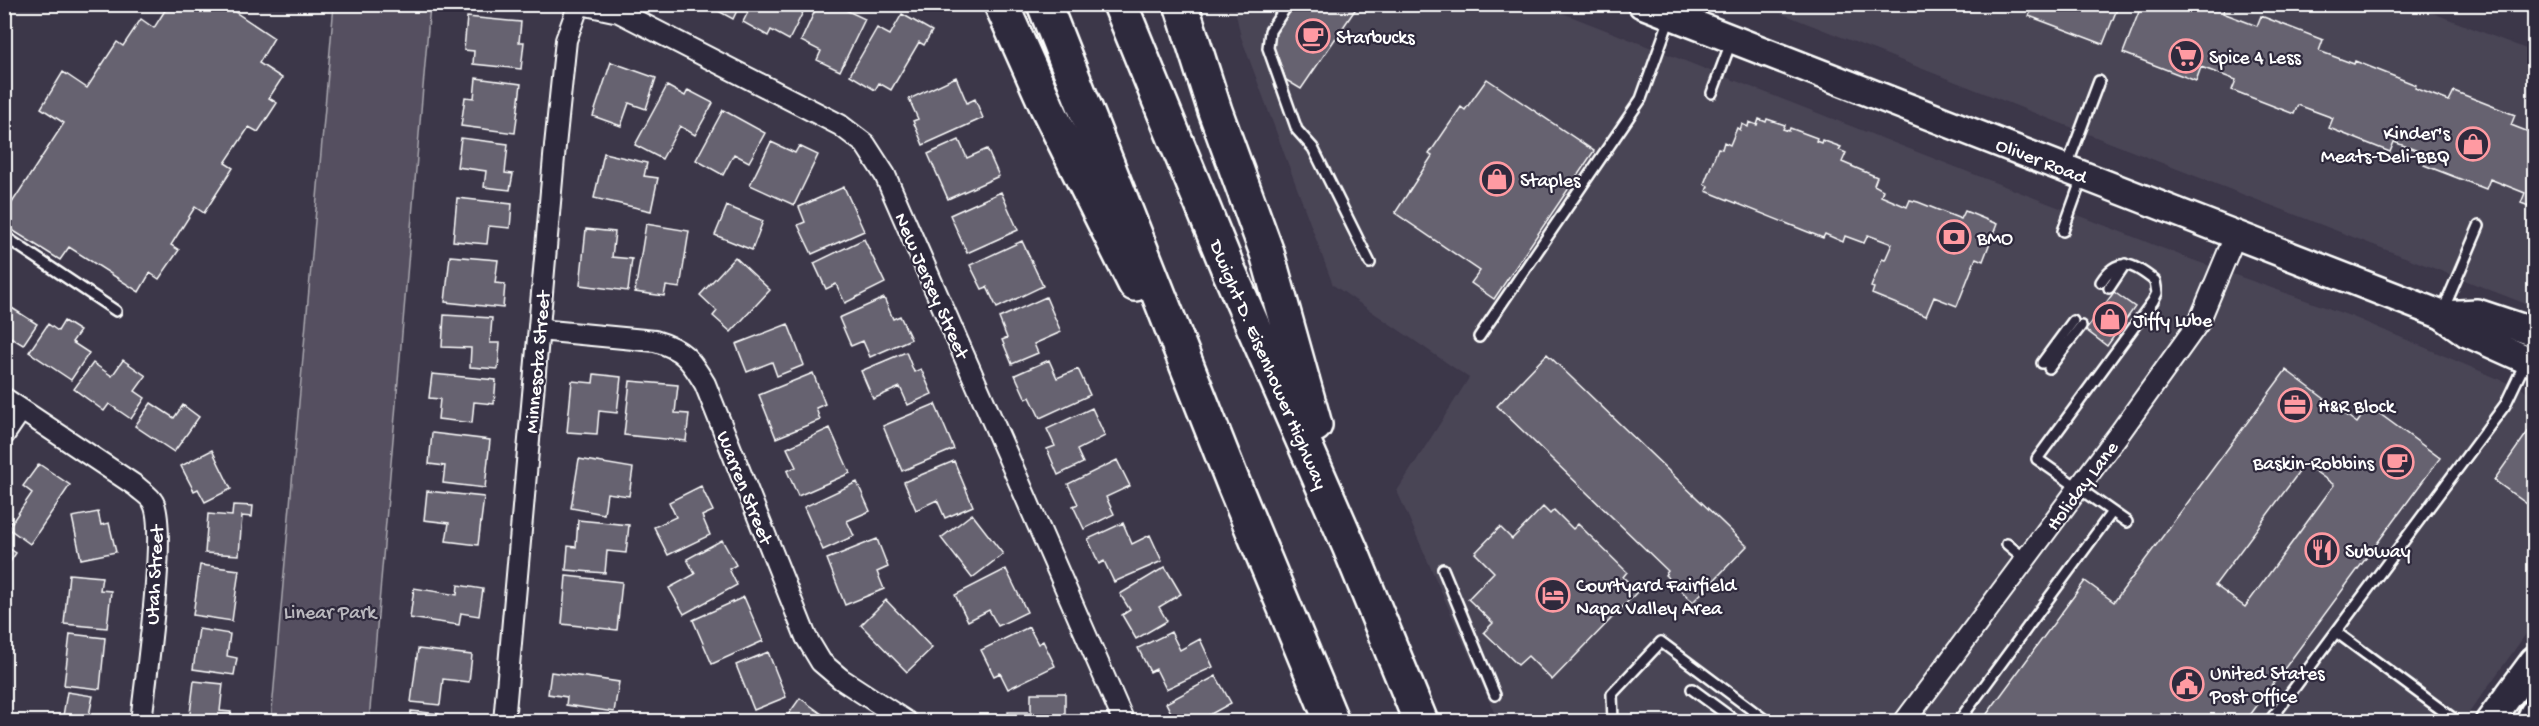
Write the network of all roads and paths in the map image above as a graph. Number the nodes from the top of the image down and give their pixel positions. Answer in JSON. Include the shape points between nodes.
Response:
{"nodes":[{"id":1,"x":580,"y":4,"type":"edge"},
{"id":2,"x":1001,"y":4,"type":"edge"},
{"id":3,"x":1044,"y":4,"type":"edge"},
{"id":4,"x":1120,"y":4,"type":"edge"},
{"id":5,"x":1181,"y":4,"type":"edge"},
{"id":6,"x":1288,"y":4,"type":"edge"},
{"id":7,"x":1642,"y":4,"type":"edge"},
{"id":8,"x":1684,"y":17,"type":"junction"},
{"id":9,"x":1732,"y":39,"type":"junction"},
{"id":10,"x":2099,"y":81,"type":"dead end"},
{"id":11,"x":1712,"y":93,"type":"dead end"},
{"id":12,"x":2074,"y":172,"type":"junction"},
{"id":13,"x":2479,"y":226,"type":"dead end"},
{"id":14,"x":2063,"y":231,"type":"dead end"},
{"id":15,"x":4,"y":236,"type":"edge"},
{"id":16,"x":2235,"y":236,"type":"junction"},
{"id":17,"x":1370,"y":263,"type":"dead end"},
{"id":18,"x":2105,"y":285,"type":"dead end"},
{"id":19,"x":116,"y":311,"type":"dead end"},
{"id":20,"x":2442,"y":315,"type":"junction"},
{"id":21,"x":2077,"y":324,"type":"dead end"},
{"id":22,"x":539,"y":330,"type":"junction"},
{"id":23,"x":2535,"y":332,"type":"edge"},
{"id":24,"x":1479,"y":337,"type":"dead end"},
{"id":25,"x":2530,"y":362,"type":"edge"},
{"id":26,"x":2046,"y":366,"type":"dead end"},
{"id":27,"x":4,"y":398,"type":"edge"},
{"id":28,"x":21,"y":410,"type":"junction"},
{"id":29,"x":4,"y":435,"type":"edge"},
{"id":30,"x":1234,"y":485,"type":"junction"},
{"id":31,"x":2078,"y":488,"type":"junction"},
{"id":32,"x":2112,"y":512,"type":"junction"},
{"id":33,"x":2127,"y":522,"type":"dead end"},
{"id":34,"x":2007,"y":544,"type":"dead end"},
{"id":35,"x":1350,"y":548,"type":"junction"},
{"id":36,"x":2025,"y":559,"type":"junction"},
{"id":37,"x":1443,"y":569,"type":"dead end"},
{"id":38,"x":2336,"y":632,"type":"junction"},
{"id":39,"x":1304,"y":656,"type":"junction"},
{"id":40,"x":2535,"y":661,"type":"edge"},
{"id":41,"x":1692,"y":688,"type":"dead end"},
{"id":42,"x":1495,"y":695,"type":"dead end"},
{"id":43,"x":2535,"y":714,"type":"edge"},
{"id":44,"x":141,"y":722,"type":"edge"},
{"id":45,"x":504,"y":722,"type":"edge"},
{"id":46,"x":907,"y":722,"type":"edge"},
{"id":47,"x":1124,"y":722,"type":"edge"},
{"id":48,"x":1323,"y":722,"type":"edge"},
{"id":49,"x":1332,"y":722,"type":"edge"},
{"id":50,"x":1421,"y":722,"type":"edge"},
{"id":51,"x":1612,"y":722,"type":"edge"},
{"id":52,"x":1737,"y":722,"type":"edge"},
{"id":53,"x":1768,"y":722,"type":"edge"},
{"id":54,"x":1904,"y":722,"type":"edge"},
{"id":55,"x":1958,"y":722,"type":"edge"},
{"id":56,"x":2269,"y":722,"type":"edge"},
{"id":57,"x":2458,"y":722,"type":"edge"},
{"id":58,"x":2490,"y":722,"type":"edge"},
{"id":59,"x":2530,"y":722,"type":"edge"}],
"edges":[{"from":1,"to":22,"type":"street","name":"Minnesota Street","via":[[566,40]]},
{"from":1,"to":47,"type":"street","name":"New Jersey Street","via":[[619,12],[840,125],[865,144],[885,175]]},
{"from":2,"to":30,"type":"highway","via":[[1047,107]]},
{"from":3,"to":30,"type":"highway"},
{"from":4,"to":35,"type":"highway","name":"Dwight D. Eisenhower Highway"},
{"from":5,"to":35,"type":"highway","via":[[1266,252]]},
{"from":6,"to":17,"type":"lane","via":[[1270,31],[1268,48],[1298,130],[1313,148]]},
{"from":7,"to":8,"type":"street","name":"Oliver Road"},
{"from":8,"to":9,"type":"street","name":"Oliver Road"},
{"from":8,"to":24,"type":"lane","via":[[1641,99]]},
{"from":9,"to":11,"type":"lane"},
{"from":9,"to":12,"type":"street","name":"Oliver Road"},
{"from":10,"to":12,"type":"lane"},
{"from":12,"to":14,"type":"lane"},
{"from":12,"to":16,"type":"street","name":"Oliver Road"},
{"from":13,"to":20,"type":"lane"},
{"from":15,"to":19,"type":"lane"},
{"from":16,"to":20,"type":"street","name":"Oliver Road"},
{"from":16,"to":31,"type":"street","name":"Holiday Lane","via":[[2199,322]]},
{"from":18,"to":31,"type":"lane","via":[[2109,270],[2125,264],[2142,270],[2155,281],[2157,292],[2037,459]]},
{"from":20,"to":23,"type":"street","name":"Oliver Road","via":[[2477,313]]},
{"from":20,"to":25,"type":"street","name":"Oliver Road","via":[[2468,333]]},
{"from":21,"to":26,"type":"lane"},
{"from":22,"to":45,"type":"street","name":"Minnesota Street"},
{"from":22,"to":46,"type":"street","name":"Warren Street","via":[[655,341],[672,346],[689,358],[705,384],[821,663]]},
{"from":25,"to":38,"type":"lane","via":[[2505,405]]},
{"from":27,"to":28,"type":"street","name":"Utah Street"},
{"from":28,"to":29,"type":"street"},
{"from":28,"to":44,"type":"street","name":"Utah Street","via":[[136,486],[153,502],[159,525],[158,559]]},
{"from":30,"to":39,"type":"highway"},
{"from":31,"to":32,"type":"lane"},
{"from":31,"to":36,"type":"street","name":"Holiday Lane"},
{"from":32,"to":33,"type":"lane"},
{"from":32,"to":55,"type":"lane"},
{"from":34,"to":36,"type":"lane"},
{"from":35,"to":50,"type":"highway","name":"Dwight D. Eisenhower Highway"},
{"from":36,"to":54,"type":"street","name":"Holiday Lane"},
{"from":37,"to":42,"type":"lane"},
{"from":38,"to":56,"type":"lane"},
{"from":38,"to":57,"type":"lane"},
{"from":39,"to":48,"type":"highway"},
{"from":39,"to":49,"type":"highway"},
{"from":40,"to":58,"type":"street"},
{"from":41,"to":52,"type":"lane"},
{"from":43,"to":59,"type":"street"},
{"from":51,"to":53,"type":"lane","via":[[1612,694],[1661,642]]}]}
